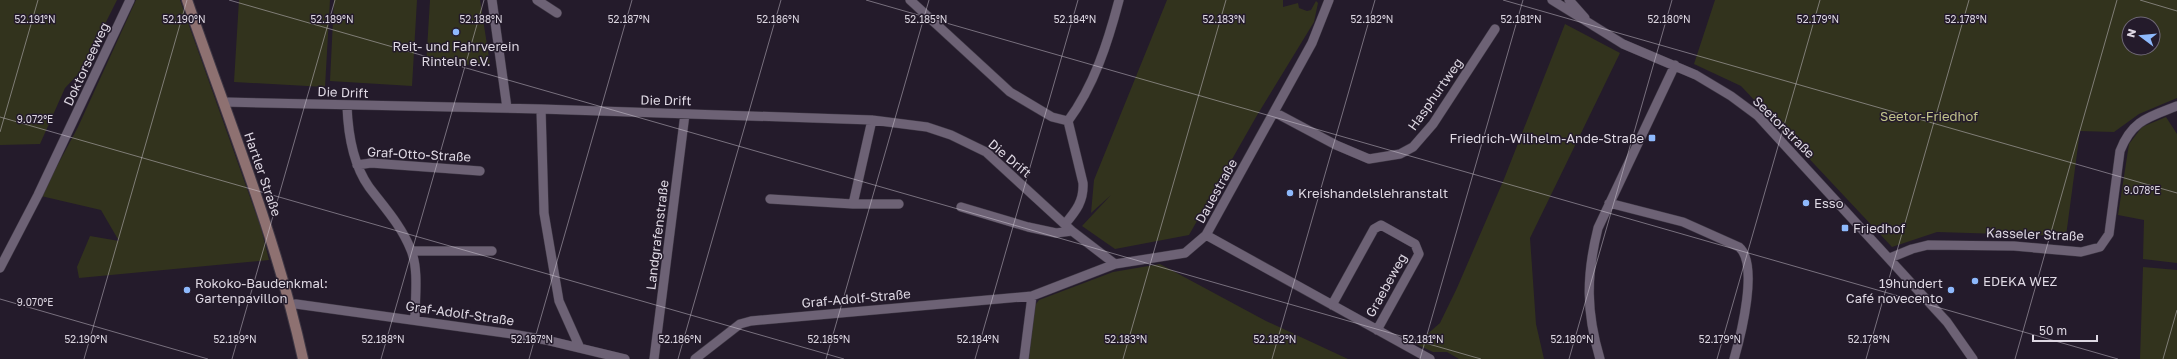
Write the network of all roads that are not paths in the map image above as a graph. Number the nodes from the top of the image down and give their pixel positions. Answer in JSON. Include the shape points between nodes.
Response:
{"nodes":[{"id":1,"x":130,"y":0,"type":"edge"},
{"id":2,"x":187,"y":0,"type":"edge"},
{"id":3,"x":492,"y":0,"type":"edge"},
{"id":4,"x":537,"y":0,"type":"edge"},
{"id":5,"x":910,"y":0,"type":"edge"},
{"id":6,"x":1119,"y":0,"type":"edge"},
{"id":7,"x":1329,"y":0,"type":"edge"},
{"id":8,"x":1552,"y":0,"type":"edge"},
{"id":9,"x":1569,"y":0,"type":"edge"},
{"id":10,"x":558,"y":13,"type":"dead end"},
{"id":11,"x":1593,"y":26,"type":"junction"},
{"id":12,"x":1496,"y":29,"type":"dead end"},
{"id":13,"x":1675,"y":65,"type":"junction"},
{"id":14,"x":224,"y":102,"type":"junction"},
{"id":15,"x":347,"y":106,"type":"junction"},
{"id":16,"x":2177,"y":106,"type":"edge"},
{"id":17,"x":508,"y":108,"type":"junction"},
{"id":18,"x":541,"y":109,"type":"junction"},
{"id":19,"x":1274,"y":112,"type":"junction"},
{"id":20,"x":685,"y":114,"type":"junction"},
{"id":21,"x":872,"y":120,"type":"junction"},
{"id":22,"x":1068,"y":121,"type":"junction"},
{"id":23,"x":357,"y":165,"type":"junction"},
{"id":24,"x":480,"y":171,"type":"dead end"},
{"id":25,"x":770,"y":199,"type":"dead end"},
{"id":26,"x":1609,"y":203,"type":"junction"},
{"id":27,"x":853,"y":204,"type":"junction"},
{"id":28,"x":900,"y":204,"type":"dead end"},
{"id":29,"x":961,"y":207,"type":"dead end"},
{"id":30,"x":1065,"y":224,"type":"junction"},
{"id":31,"x":1072,"y":231,"type":"junction"},
{"id":32,"x":1206,"y":235,"type":"junction"},
{"id":33,"x":412,"y":251,"type":"junction"},
{"id":34,"x":492,"y":251,"type":"dead end"},
{"id":35,"x":1890,"y":258,"type":"junction"},
{"id":36,"x":1115,"y":264,"type":"junction"},
{"id":37,"x":0,"y":268,"type":"edge"},
{"id":38,"x":1032,"y":296,"type":"junction"},
{"id":39,"x":290,"y":305,"type":"junction"},
{"id":40,"x":1332,"y":305,"type":"junction"},
{"id":41,"x":414,"y":319,"type":"junction"},
{"id":42,"x":1377,"y":330,"type":"junction"},
{"id":43,"x":580,"y":348,"type":"junction"},
{"id":44,"x":304,"y":359,"type":"edge"},
{"id":45,"x":625,"y":359,"type":"edge"},
{"id":46,"x":654,"y":359,"type":"edge"},
{"id":47,"x":695,"y":359,"type":"edge"},
{"id":48,"x":1024,"y":359,"type":"edge"},
{"id":49,"x":1430,"y":359,"type":"edge"},
{"id":50,"x":1600,"y":359,"type":"edge"},
{"id":51,"x":1734,"y":359,"type":"edge"},
{"id":52,"x":1973,"y":359,"type":"edge"}],
"edges":[{"from":1,"to":37,"type":"street","name":"Doktorseeweg","via":[[41,189]]},
{"from":2,"to":14,"type":"main road","name":"Hartler Straße"},
{"from":3,"to":17,"type":"street"},
{"from":4,"to":10,"type":"street"},
{"from":5,"to":22,"type":"street","via":[[1010,92],[1052,117]]},
{"from":6,"to":22,"type":"street","via":[[1112,27],[1082,102]]},
{"from":7,"to":19,"type":"street","name":"Dauestraße","via":[[1312,43]]},
{"from":8,"to":11,"type":"street","name":"Seetorstraße"},
{"from":9,"to":11,"type":"street"},
{"from":11,"to":13,"type":"street","name":"Seetorstraße","via":[[1623,44]]},
{"from":12,"to":19,"type":"street","name":"Hasphurtweg","via":[[1433,124],[1413,147],[1400,154],[1369,159],[1336,145]]},
{"from":13,"to":26,"type":"street"},
{"from":13,"to":35,"type":"street","name":"Seetorstraße","via":[[1731,96],[1758,116]]},
{"from":14,"to":15,"type":"street","name":"Die Drift"},
{"from":14,"to":39,"type":"main road","name":"Hartler Straße","via":[[256,191]]},
{"from":15,"to":17,"type":"street","name":"Die Drift"},
{"from":15,"to":23,"type":"street","name":"Graf-Otto-Straße","via":[[348,132]]},
{"from":16,"to":35,"type":"street","name":"Kasseler Straße","via":[[2134,126],[2125,139],[2120,151],[2109,234],[2100,247],[2081,252],[2014,246],[1928,245]]},
{"from":17,"to":18,"type":"street","name":"Die Drift"},
{"from":18,"to":20,"type":"street","name":"Die Drift"},
{"from":18,"to":43,"type":"street","via":[[544,213],[559,301]]},
{"from":19,"to":32,"type":"street","name":"Dauestraße"},
{"from":20,"to":21,"type":"street","name":"Die Drift"},
{"from":20,"to":46,"type":"street","name":"Landgrafenstraße"},
{"from":21,"to":27,"type":"street"},
{"from":21,"to":30,"type":"street","name":"Die Drift","via":[[927,127],[951,134],[986,152]]},
{"from":22,"to":30,"type":"street","via":[[1084,193],[1078,208]]},
{"from":23,"to":24,"type":"street","name":"Graf-Otto-Straße","via":[[371,163]]},
{"from":23,"to":33,"type":"street","name":"Graf-Otto-Straße","via":[[368,186],[402,230]]},
{"from":25,"to":27,"type":"street"},
{"from":26,"to":50,"type":"street","via":[[1598,228],[1588,280],[1592,334]]},
{"from":26,"to":51,"type":"street","via":[[1683,222],[1744,251],[1748,260],[1746,305]]},
{"from":27,"to":28,"type":"street"},
{"from":29,"to":31,"type":"street","via":[[1028,227],[1056,233]]},
{"from":30,"to":31,"type":"street","name":"Die Drift"},
{"from":31,"to":36,"type":"street","name":"Die Drift"},
{"from":32,"to":36,"type":"street","name":"Dauestraße","via":[[1185,253]]},
{"from":32,"to":40,"type":"street","name":"Graebeweg"},
{"from":33,"to":34,"type":"street"},
{"from":33,"to":41,"type":"street","name":"Graf-Otto-Straße","via":[[415,272]]},
{"from":35,"to":52,"type":"street","name":"Seetorstraße","via":[[1947,322]]},
{"from":36,"to":38,"type":"street","name":"Dauestraße"},
{"from":38,"to":47,"type":"street","name":"Graf-Adolf-Straße","via":[[751,320],[740,324]]},
{"from":38,"to":48,"type":"street"},
{"from":39,"to":41,"type":"street","name":"Graf-Adolf-Straße"},
{"from":39,"to":44,"type":"main road","name":"Hartler Straße"},
{"from":40,"to":42,"type":"street","name":"Graebeweg"},
{"from":40,"to":42,"type":"street","name":"Graebeweg","via":[[1374,229],[1381,225],[1404,237],[1416,244],[1419,254]]},
{"from":41,"to":43,"type":"street","name":"Graf-Adolf-Straße","via":[[512,334]]},
{"from":42,"to":49,"type":"street","name":"Graebeweg"},
{"from":43,"to":45,"type":"street","name":"Graf-Adolf-Straße"}]}
